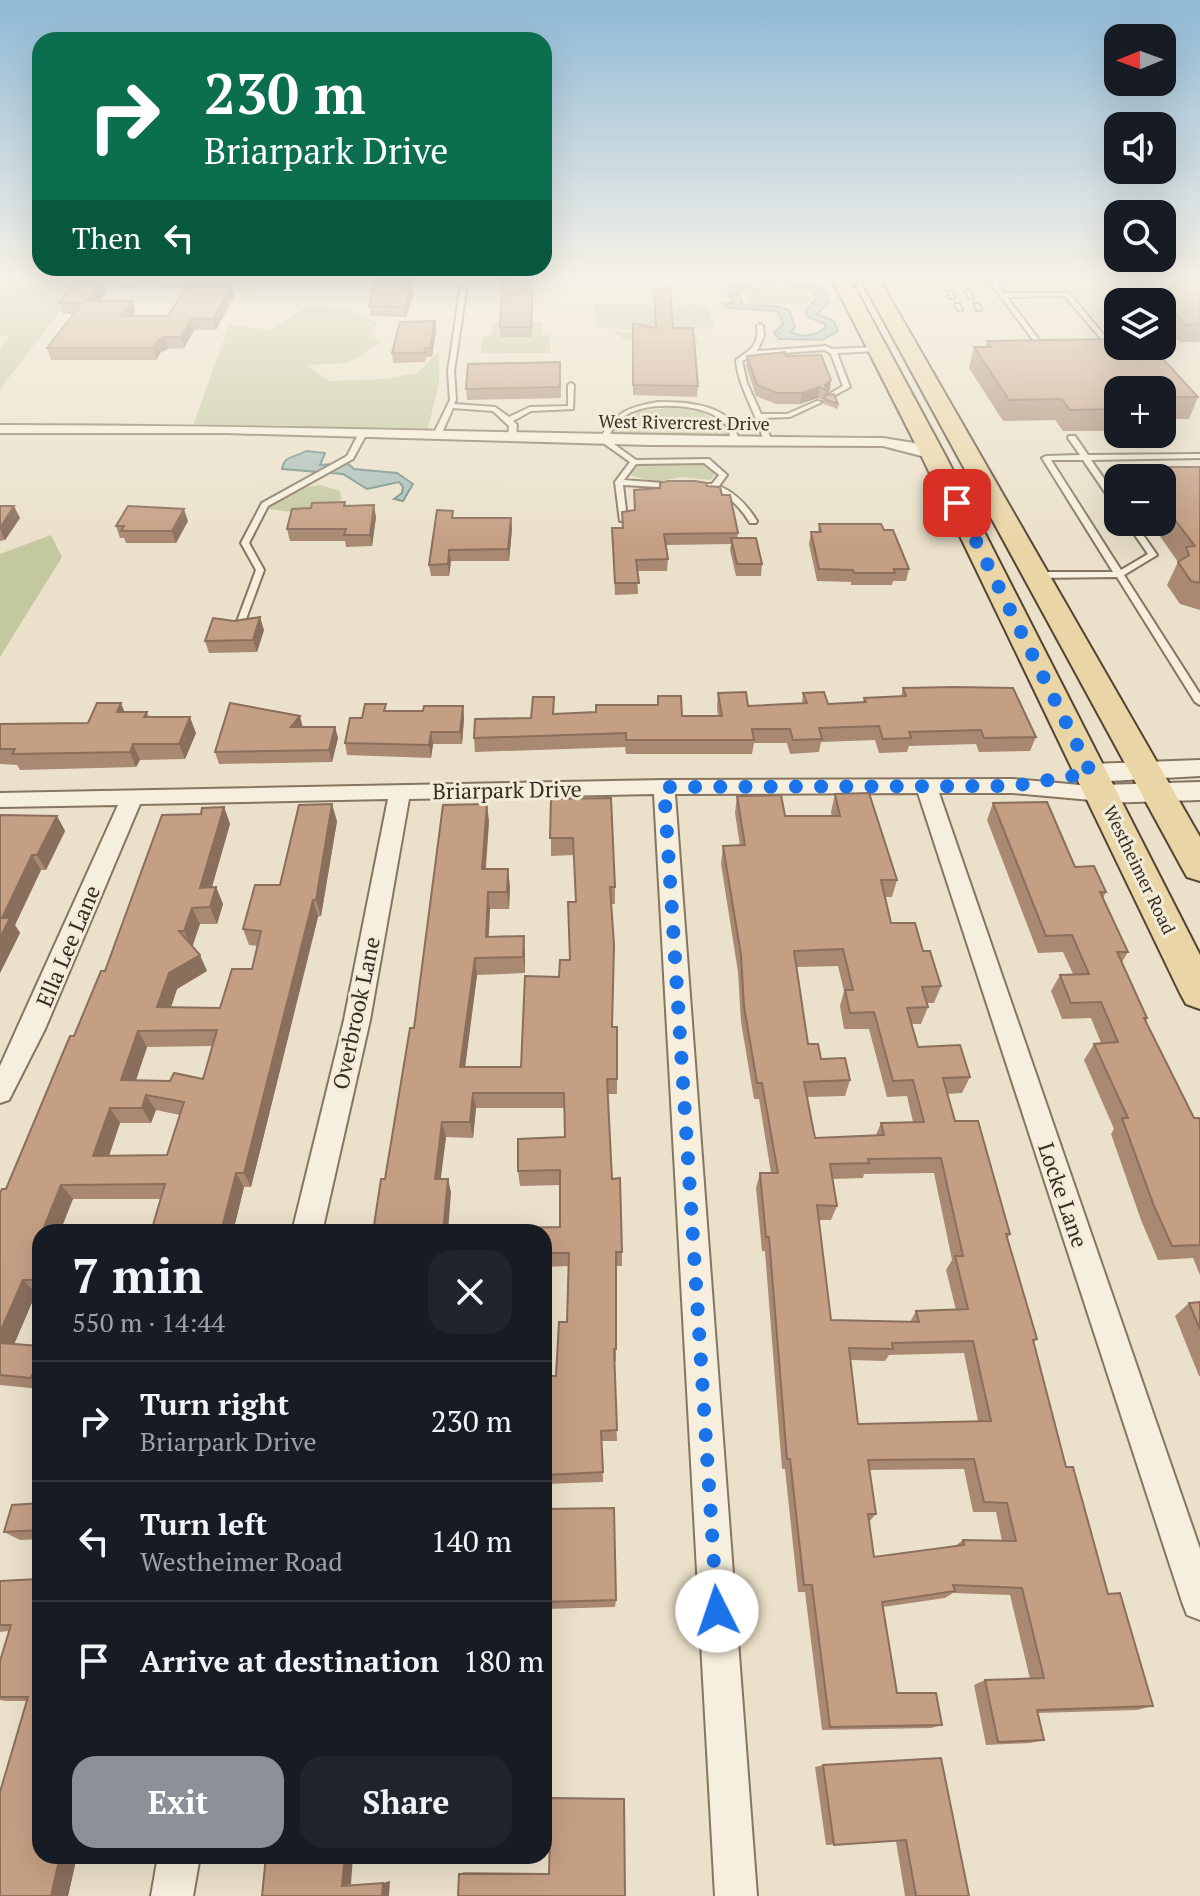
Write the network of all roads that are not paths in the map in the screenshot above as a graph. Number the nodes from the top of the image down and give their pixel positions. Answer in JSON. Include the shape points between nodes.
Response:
{"nodes":[{"id":1,"x":452,"y":365,"type":"edge"},
{"id":2,"x":739,"y":365,"type":"edge"},
{"id":3,"x":838,"y":365,"type":"edge"},
{"id":4,"x":887,"y":365,"type":"edge"},
{"id":5,"x":919,"y":365,"type":"edge"},
{"id":6,"x":571,"y":385,"type":"dead end"},
{"id":7,"x":898,"y":387,"type":"junction"},
{"id":8,"x":828,"y":397,"type":"edge"},
{"id":9,"x":819,"y":402,"type":"edge"},
{"id":10,"x":450,"y":406,"type":"junction"},
{"id":11,"x":762,"y":416,"type":"junction"},
{"id":12,"x":509,"y":420,"type":"junction"},
{"id":13,"x":0,"y":429,"type":"edge"},
{"id":14,"x":363,"y":433,"type":"junction"},
{"id":15,"x":437,"y":435,"type":"junction"},
{"id":16,"x":512,"y":437,"type":"junction"},
{"id":17,"x":1072,"y":438,"type":"dead end"},
{"id":18,"x":960,"y":439,"type":"junction"},
{"id":19,"x":603,"y":440,"type":"junction"},
{"id":20,"x":736,"y":442,"type":"junction"},
{"id":21,"x":768,"y":442,"type":"junction"},
{"id":22,"x":933,"y":455,"type":"junction"},
{"id":23,"x":1178,"y":456,"type":"junction"},
{"id":24,"x":1200,"y":456,"type":"edge"},
{"id":25,"x":1085,"y":457,"type":"junction"},
{"id":26,"x":634,"y":462,"type":"junction"},
{"id":27,"x":1186,"y":466,"type":"edge"},
{"id":28,"x":619,"y":482,"type":"junction"},
{"id":29,"x":1104,"y":485,"type":"edge"},
{"id":30,"x":678,"y":486,"type":"edge"},
{"id":31,"x":703,"y":486,"type":"edge"},
{"id":32,"x":715,"y":486,"type":"junction"},
{"id":33,"x":623,"y":519,"type":"edge"},
{"id":34,"x":753,"y":521,"type":"dead end"},
{"id":35,"x":1140,"y":536,"type":"edge"},
{"id":36,"x":1120,"y":574,"type":"junction"},
{"id":37,"x":1037,"y":575,"type":"junction"},
{"id":38,"x":239,"y":627,"type":"edge"},
{"id":39,"x":1200,"y":702,"type":"edge"},
{"id":40,"x":1200,"y":768,"type":"edge"},
{"id":41,"x":1152,"y":781,"type":"junction"},
{"id":42,"x":1096,"y":784,"type":"junction"},
{"id":43,"x":664,"y":787,"type":"junction"},
{"id":44,"x":926,"y":787,"type":"junction"},
{"id":45,"x":1200,"y":791,"type":"edge"},
{"id":46,"x":400,"y":792,"type":"junction"},
{"id":47,"x":132,"y":798,"type":"junction"},
{"id":48,"x":0,"y":800,"type":"edge"},
{"id":49,"x":1200,"y":868,"type":"edge"},
{"id":50,"x":1148,"y":889,"type":"junction"},
{"id":51,"x":1200,"y":934,"type":"edge"},
{"id":52,"x":1200,"y":993,"type":"edge"},
{"id":53,"x":0,"y":1092,"type":"edge"},
{"id":54,"x":309,"y":1224,"type":"edge"},
{"id":55,"x":1200,"y":1602,"type":"edge"},
{"id":56,"x":178,"y":1864,"type":"edge"},
{"id":57,"x":172,"y":1896,"type":"edge"},
{"id":58,"x":736,"y":1896,"type":"edge"}],
"edges":[{"from":1,"to":10,"type":"lane"},
{"from":2,"to":11,"type":"lane","via":[[749,402]]},
{"from":3,"to":8,"type":"lane","via":[[847,387]]},
{"from":4,"to":7,"type":"main road","name":"Westheimer Road"},
{"from":5,"to":18,"type":"main road"},
{"from":6,"to":12,"type":"lane","via":[[571,408],[530,409]]},
{"from":7,"to":18,"type":"main road","via":[[918,395],[939,434]]},
{"from":7,"to":22,"type":"main road","name":"Westheimer Road"},
{"from":9,"to":11,"type":"lane","via":[[788,416]]},
{"from":10,"to":12,"type":"lane","via":[[495,409]]},
{"from":10,"to":15,"type":"lane"},
{"from":11,"to":21,"type":"lane"},
{"from":12,"to":16,"type":"lane"},
{"from":13,"to":14,"type":"street","name":"West Rivercrest Drive"},
{"from":14,"to":15,"type":"street","name":"West Rivercrest Drive"},
{"from":14,"to":38,"type":"lane","via":[[350,457],[271,500],[252,525],[245,543],[260,570]]},
{"from":15,"to":16,"type":"street","name":"West Rivercrest Drive"},
{"from":16,"to":19,"type":"street","name":"West Rivercrest Drive"},
{"from":17,"to":25,"type":"lane"},
{"from":18,"to":37,"type":"main road"},
{"from":19,"to":20,"type":"street","name":"West Rivercrest Drive"},
{"from":19,"to":20,"type":"lane","via":[[621,414],[669,405],[722,417]]},
{"from":19,"to":26,"type":"lane"},
{"from":20,"to":21,"type":"street","name":"West Rivercrest Drive"},
{"from":21,"to":22,"type":"street","name":"West Rivercrest Drive","via":[[883,442]]},
{"from":22,"to":42,"type":"main road","name":"Westheimer Road"},
{"from":23,"to":24,"type":"lane"},
{"from":23,"to":25,"type":"lane"},
{"from":23,"to":27,"type":"lane"},
{"from":25,"to":29,"type":"lane"},
{"from":25,"to":36,"type":"lane","via":[[1046,458]]},
{"from":26,"to":28,"type":"lane"},
{"from":26,"to":32,"type":"lane","via":[[706,461],[723,475]]},
{"from":28,"to":30,"type":"lane"},
{"from":28,"to":33,"type":"lane"},
{"from":31,"to":32,"type":"lane"},
{"from":32,"to":34,"type":"lane","via":[[745,505]]},
{"from":35,"to":36,"type":"lane","via":[[1153,555]]},
{"from":36,"to":37,"type":"lane"},
{"from":36,"to":39,"type":"lane"},
{"from":37,"to":41,"type":"main road"},
{"from":40,"to":41,"type":"street","name":"Briarpark Drive"},
{"from":41,"to":42,"type":"street","name":"Briarpark Drive"},
{"from":41,"to":45,"type":"street","name":"Briarpark Drive"},
{"from":41,"to":49,"type":"main road"},
{"from":42,"to":44,"type":"street","name":"Briarpark Drive"},
{"from":42,"to":50,"type":"main road","name":"Westheimer Road"},
{"from":43,"to":44,"type":"street","name":"Briarpark Drive"},
{"from":43,"to":46,"type":"street","name":"Briarpark Drive"},
{"from":43,"to":58,"type":"street"},
{"from":44,"to":55,"type":"street","name":"Locke Lane"},
{"from":46,"to":47,"type":"street","name":"Briarpark Drive"},
{"from":46,"to":54,"type":"street","name":"Overbrook Lane","via":[[357,1020]]},
{"from":47,"to":48,"type":"street","name":"Briarpark Drive"},
{"from":47,"to":53,"type":"street","name":"Ella Lee Lane"},
{"from":50,"to":51,"type":"main road"},
{"from":50,"to":52,"type":"main road","name":"Westheimer Road"},
{"from":56,"to":57,"type":"street"}]}
